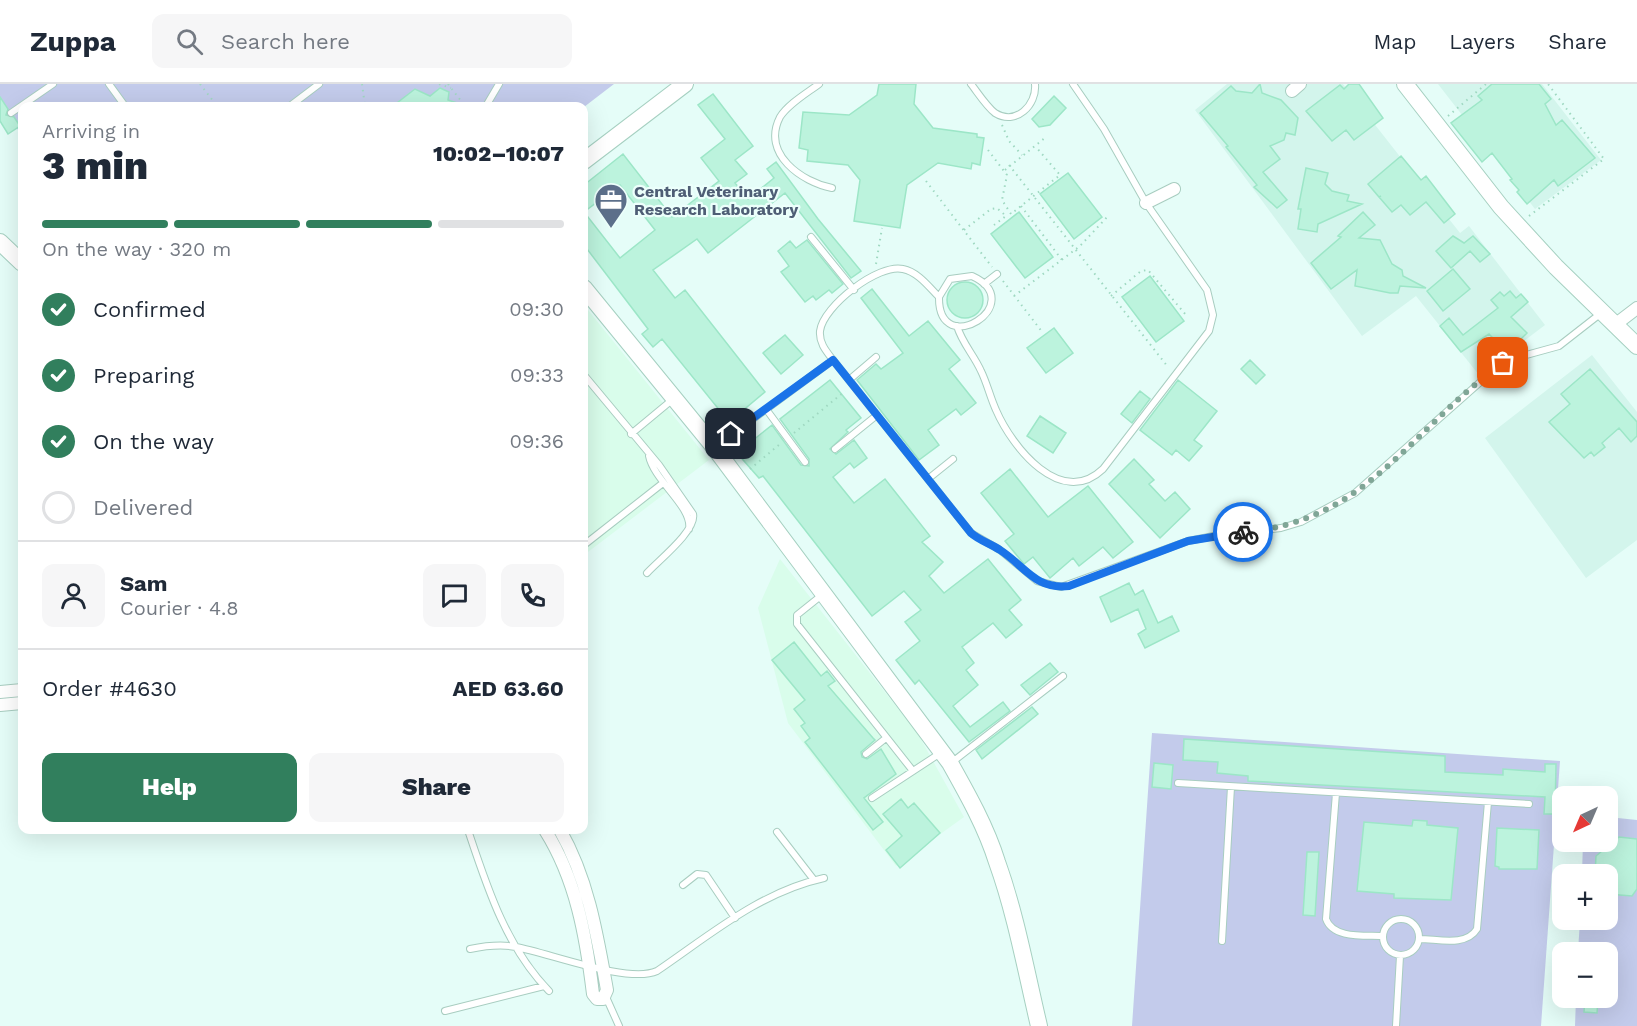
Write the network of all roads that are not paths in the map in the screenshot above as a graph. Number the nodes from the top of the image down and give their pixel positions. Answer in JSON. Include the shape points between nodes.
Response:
{"nodes":[{"id":1,"x":53,"y":84,"type":"edge"},
{"id":2,"x":109,"y":84,"type":"edge"},
{"id":3,"x":319,"y":84,"type":"edge"},
{"id":4,"x":499,"y":84,"type":"edge"},
{"id":5,"x":685,"y":84,"type":"edge"},
{"id":6,"x":819,"y":84,"type":"edge"},
{"id":7,"x":971,"y":84,"type":"edge"},
{"id":8,"x":1035,"y":84,"type":"edge"},
{"id":9,"x":1073,"y":84,"type":"edge"},
{"id":10,"x":1405,"y":84,"type":"edge"},
{"id":11,"x":27,"y":102,"type":"edge"},
{"id":12,"x":122,"y":102,"type":"edge"},
{"id":13,"x":295,"y":102,"type":"edge"},
{"id":14,"x":488,"y":102,"type":"edge"},
{"id":15,"x":18,"y":108,"type":"edge"},
{"id":16,"x":11,"y":113,"type":"dead end"},
{"id":17,"x":588,"y":158,"type":"edge"},
{"id":18,"x":832,"y":188,"type":"dead end"},
{"id":19,"x":1174,"y":189,"type":"dead end"},
{"id":20,"x":1146,"y":203,"type":"junction"},
{"id":21,"x":811,"y":237,"type":"dead end"},
{"id":22,"x":0,"y":242,"type":"edge"},
{"id":23,"x":18,"y":259,"type":"edge"},
{"id":24,"x":997,"y":274,"type":"road end"},
{"id":25,"x":984,"y":284,"type":"junction"},
{"id":26,"x":854,"y":290,"type":"junction"},
{"id":27,"x":588,"y":293,"type":"edge"},
{"id":28,"x":939,"y":297,"type":"junction"},
{"id":29,"x":1637,"y":308,"type":"edge"},
{"id":30,"x":1603,"y":312,"type":"junction"},
{"id":31,"x":1616,"y":324,"type":"junction"},
{"id":32,"x":957,"y":326,"type":"junction"},
{"id":33,"x":1637,"y":346,"type":"edge"},
{"id":34,"x":876,"y":357,"type":"dead end"},
{"id":35,"x":833,"y":360,"type":"junction"},
{"id":36,"x":588,"y":380,"type":"edge"},
{"id":37,"x":849,"y":380,"type":"junction"},
{"id":38,"x":674,"y":398,"type":"junction"},
{"id":39,"x":766,"y":409,"type":"junction"},
{"id":40,"x":877,"y":415,"type":"junction"},
{"id":41,"x":631,"y":434,"type":"junction"},
{"id":42,"x":714,"y":447,"type":"junction"},
{"id":43,"x":836,"y":449,"type":"dead end"},
{"id":44,"x":648,"y":456,"type":"junction"},
{"id":45,"x":953,"y":459,"type":"dead end"},
{"id":46,"x":805,"y":462,"type":"dead end"},
{"id":47,"x":928,"y":479,"type":"junction"},
{"id":48,"x":663,"y":483,"type":"junction"},
{"id":49,"x":688,"y":531,"type":"junction"},
{"id":50,"x":588,"y":541,"type":"edge"},
{"id":51,"x":647,"y":573,"type":"dead end"},
{"id":52,"x":825,"y":593,"type":"junction"},
{"id":53,"x":1063,"y":676,"type":"dead end"},
{"id":54,"x":18,"y":690,"type":"edge"},
{"id":55,"x":0,"y":692,"type":"edge"},
{"id":56,"x":18,"y":703,"type":"edge"},
{"id":57,"x":0,"y":705,"type":"edge"},
{"id":58,"x":886,"y":738,"type":"junction"},
{"id":59,"x":866,"y":754,"type":"dead end"},
{"id":60,"x":946,"y":757,"type":"junction"},
{"id":61,"x":913,"y":771,"type":"junction"},
{"id":62,"x":1178,"y":783,"type":"dead end"},
{"id":63,"x":1231,"y":787,"type":"junction"},
{"id":64,"x":1336,"y":793,"type":"junction"},
{"id":65,"x":872,"y":798,"type":"dead end"},
{"id":66,"x":1488,"y":802,"type":"junction"},
{"id":67,"x":1529,"y":804,"type":"dead end"},
{"id":68,"x":777,"y":832,"type":"dead end"},
{"id":69,"x":469,"y":834,"type":"edge"},
{"id":70,"x":547,"y":834,"type":"edge"},
{"id":71,"x":562,"y":834,"type":"edge"},
{"id":72,"x":824,"y":878,"type":"dead end"},
{"id":73,"x":814,"y":880,"type":"junction"},
{"id":74,"x":683,"y":885,"type":"dead end"},
{"id":75,"x":735,"y":918,"type":"junction"},
{"id":76,"x":1382,"y":936,"type":"junction"},
{"id":77,"x":1420,"y":939,"type":"junction"},
{"id":78,"x":1222,"y":941,"type":"dead end"},
{"id":79,"x":515,"y":946,"type":"junction"},
{"id":80,"x":470,"y":949,"type":"dead end"},
{"id":81,"x":1400,"y":956,"type":"junction"},
{"id":82,"x":589,"y":965,"type":"junction"},
{"id":83,"x":603,"y":969,"type":"junction"},
{"id":84,"x":544,"y":986,"type":"junction"},
{"id":85,"x":549,"y":991,"type":"dead end"},
{"id":86,"x":606,"y":997,"type":"junction"},
{"id":87,"x":445,"y":1011,"type":"dead end"},
{"id":88,"x":619,"y":1026,"type":"edge"},
{"id":89,"x":1039,"y":1026,"type":"edge"},
{"id":90,"x":1396,"y":1026,"type":"edge"}],
"edges":[{"from":1,"to":11,"type":"lane"},
{"from":2,"to":12,"type":"lane"},
{"from":3,"to":13,"type":"lane"},
{"from":4,"to":14,"type":"lane"},
{"from":5,"to":17,"type":"street"},
{"from":6,"to":18,"type":"lane","via":[[785,111],[777,126],[777,144],[784,160],[800,176]]},
{"from":7,"to":8,"type":"lane","via":[[993,111],[1014,116],[1026,110],[1034,97]]},
{"from":9,"to":20,"type":"lane"},
{"from":10,"to":30,"type":"street","via":[[1517,225]]},
{"from":15,"to":16,"type":"lane"},
{"from":19,"to":20,"type":"street"},
{"from":20,"to":32,"type":"lane","via":[[1207,290],[1212,306],[1209,331],[1097,474],[1080,481],[1062,481],[1037,467],[1004,426],[980,367]]},
{"from":21,"to":26,"type":"lane"},
{"from":22,"to":23,"type":"street"},
{"from":24,"to":25,"type":"lane"},
{"from":25,"to":28,"type":"lane","via":[[972,276],[957,276],[945,284]]},
{"from":25,"to":32,"type":"lane","via":[[990,305],[984,318],[972,326]]},
{"from":26,"to":28,"type":"lane","via":[[888,268],[908,270]]},
{"from":26,"to":35,"type":"lane","via":[[830,310],[822,324],[820,340]]},
{"from":27,"to":38,"type":"street"},
{"from":28,"to":32,"type":"lane","via":[[945,318]]},
{"from":29,"to":31,"type":"street"},
{"from":30,"to":31,"type":"street"},
{"from":30,"to":47,"type":"lane","via":[[1559,346],[1512,359],[1495,369],[1355,493],[1320,514],[1281,528],[1188,541],[1069,586],[1037,581],[1000,550],[976,538]]},
{"from":31,"to":33,"type":"street"},
{"from":34,"to":37,"type":"lane"},
{"from":35,"to":37,"type":"lane"},
{"from":35,"to":39,"type":"lane"},
{"from":36,"to":41,"type":"lane"},
{"from":37,"to":40,"type":"lane"},
{"from":38,"to":41,"type":"lane"},
{"from":38,"to":42,"type":"street"},
{"from":39,"to":42,"type":"lane"},
{"from":39,"to":46,"type":"lane"},
{"from":40,"to":43,"type":"lane"},
{"from":40,"to":47,"type":"lane"},
{"from":41,"to":44,"type":"lane"},
{"from":42,"to":52,"type":"street"},
{"from":44,"to":48,"type":"lane"},
{"from":44,"to":49,"type":"lane","via":[[659,465],[693,513],[694,521]]},
{"from":45,"to":47,"type":"lane"},
{"from":48,"to":49,"type":"lane","via":[[688,516]]},
{"from":48,"to":50,"type":"lane"},
{"from":49,"to":51,"type":"lane"},
{"from":52,"to":58,"type":"lane","via":[[799,613],[795,621]]},
{"from":52,"to":60,"type":"street"},
{"from":53,"to":60,"type":"lane"},
{"from":54,"to":55,"type":"street"},
{"from":56,"to":57,"type":"street"},
{"from":58,"to":59,"type":"lane"},
{"from":58,"to":61,"type":"lane"},
{"from":60,"to":61,"type":"lane"},
{"from":60,"to":89,"type":"street","via":[[997,860]]},
{"from":61,"to":65,"type":"lane"},
{"from":62,"to":63,"type":"lane"},
{"from":63,"to":64,"type":"lane"},
{"from":63,"to":78,"type":"lane"},
{"from":64,"to":66,"type":"lane"},
{"from":64,"to":76,"type":"lane","via":[[1328,923],[1337,932]]},
{"from":66,"to":67,"type":"lane"},
{"from":66,"to":77,"type":"lane","via":[[1477,929],[1460,940]]},
{"from":68,"to":73,"type":"lane"},
{"from":69,"to":79,"type":"lane"},
{"from":70,"to":82,"type":"street","via":[[575,896]]},
{"from":71,"to":83,"type":"street","via":[[584,883]]},
{"from":72,"to":73,"type":"lane"},
{"from":73,"to":75,"type":"lane","via":[[772,895]]},
{"from":74,"to":75,"type":"lane","via":[[697,874],[706,875]]},
{"from":75,"to":83,"type":"lane","via":[[650,974]]},
{"from":76,"to":77,"type":"lane","via":[[1391,922],[1402,919],[1413,923]]},
{"from":76,"to":81,"type":"lane","via":[[1385,947]]},
{"from":77,"to":81,"type":"lane","via":[[1411,953]]},
{"from":79,"to":80,"type":"lane"},
{"from":79,"to":82,"type":"lane"},
{"from":79,"to":84,"type":"lane"},
{"from":81,"to":90,"type":"lane"},
{"from":82,"to":83,"type":"lane"},
{"from":82,"to":86,"type":"street","via":[[594,997]]},
{"from":83,"to":86,"type":"street"},
{"from":84,"to":85,"type":"lane"},
{"from":84,"to":87,"type":"lane"},
{"from":86,"to":88,"type":"lane"}]}
